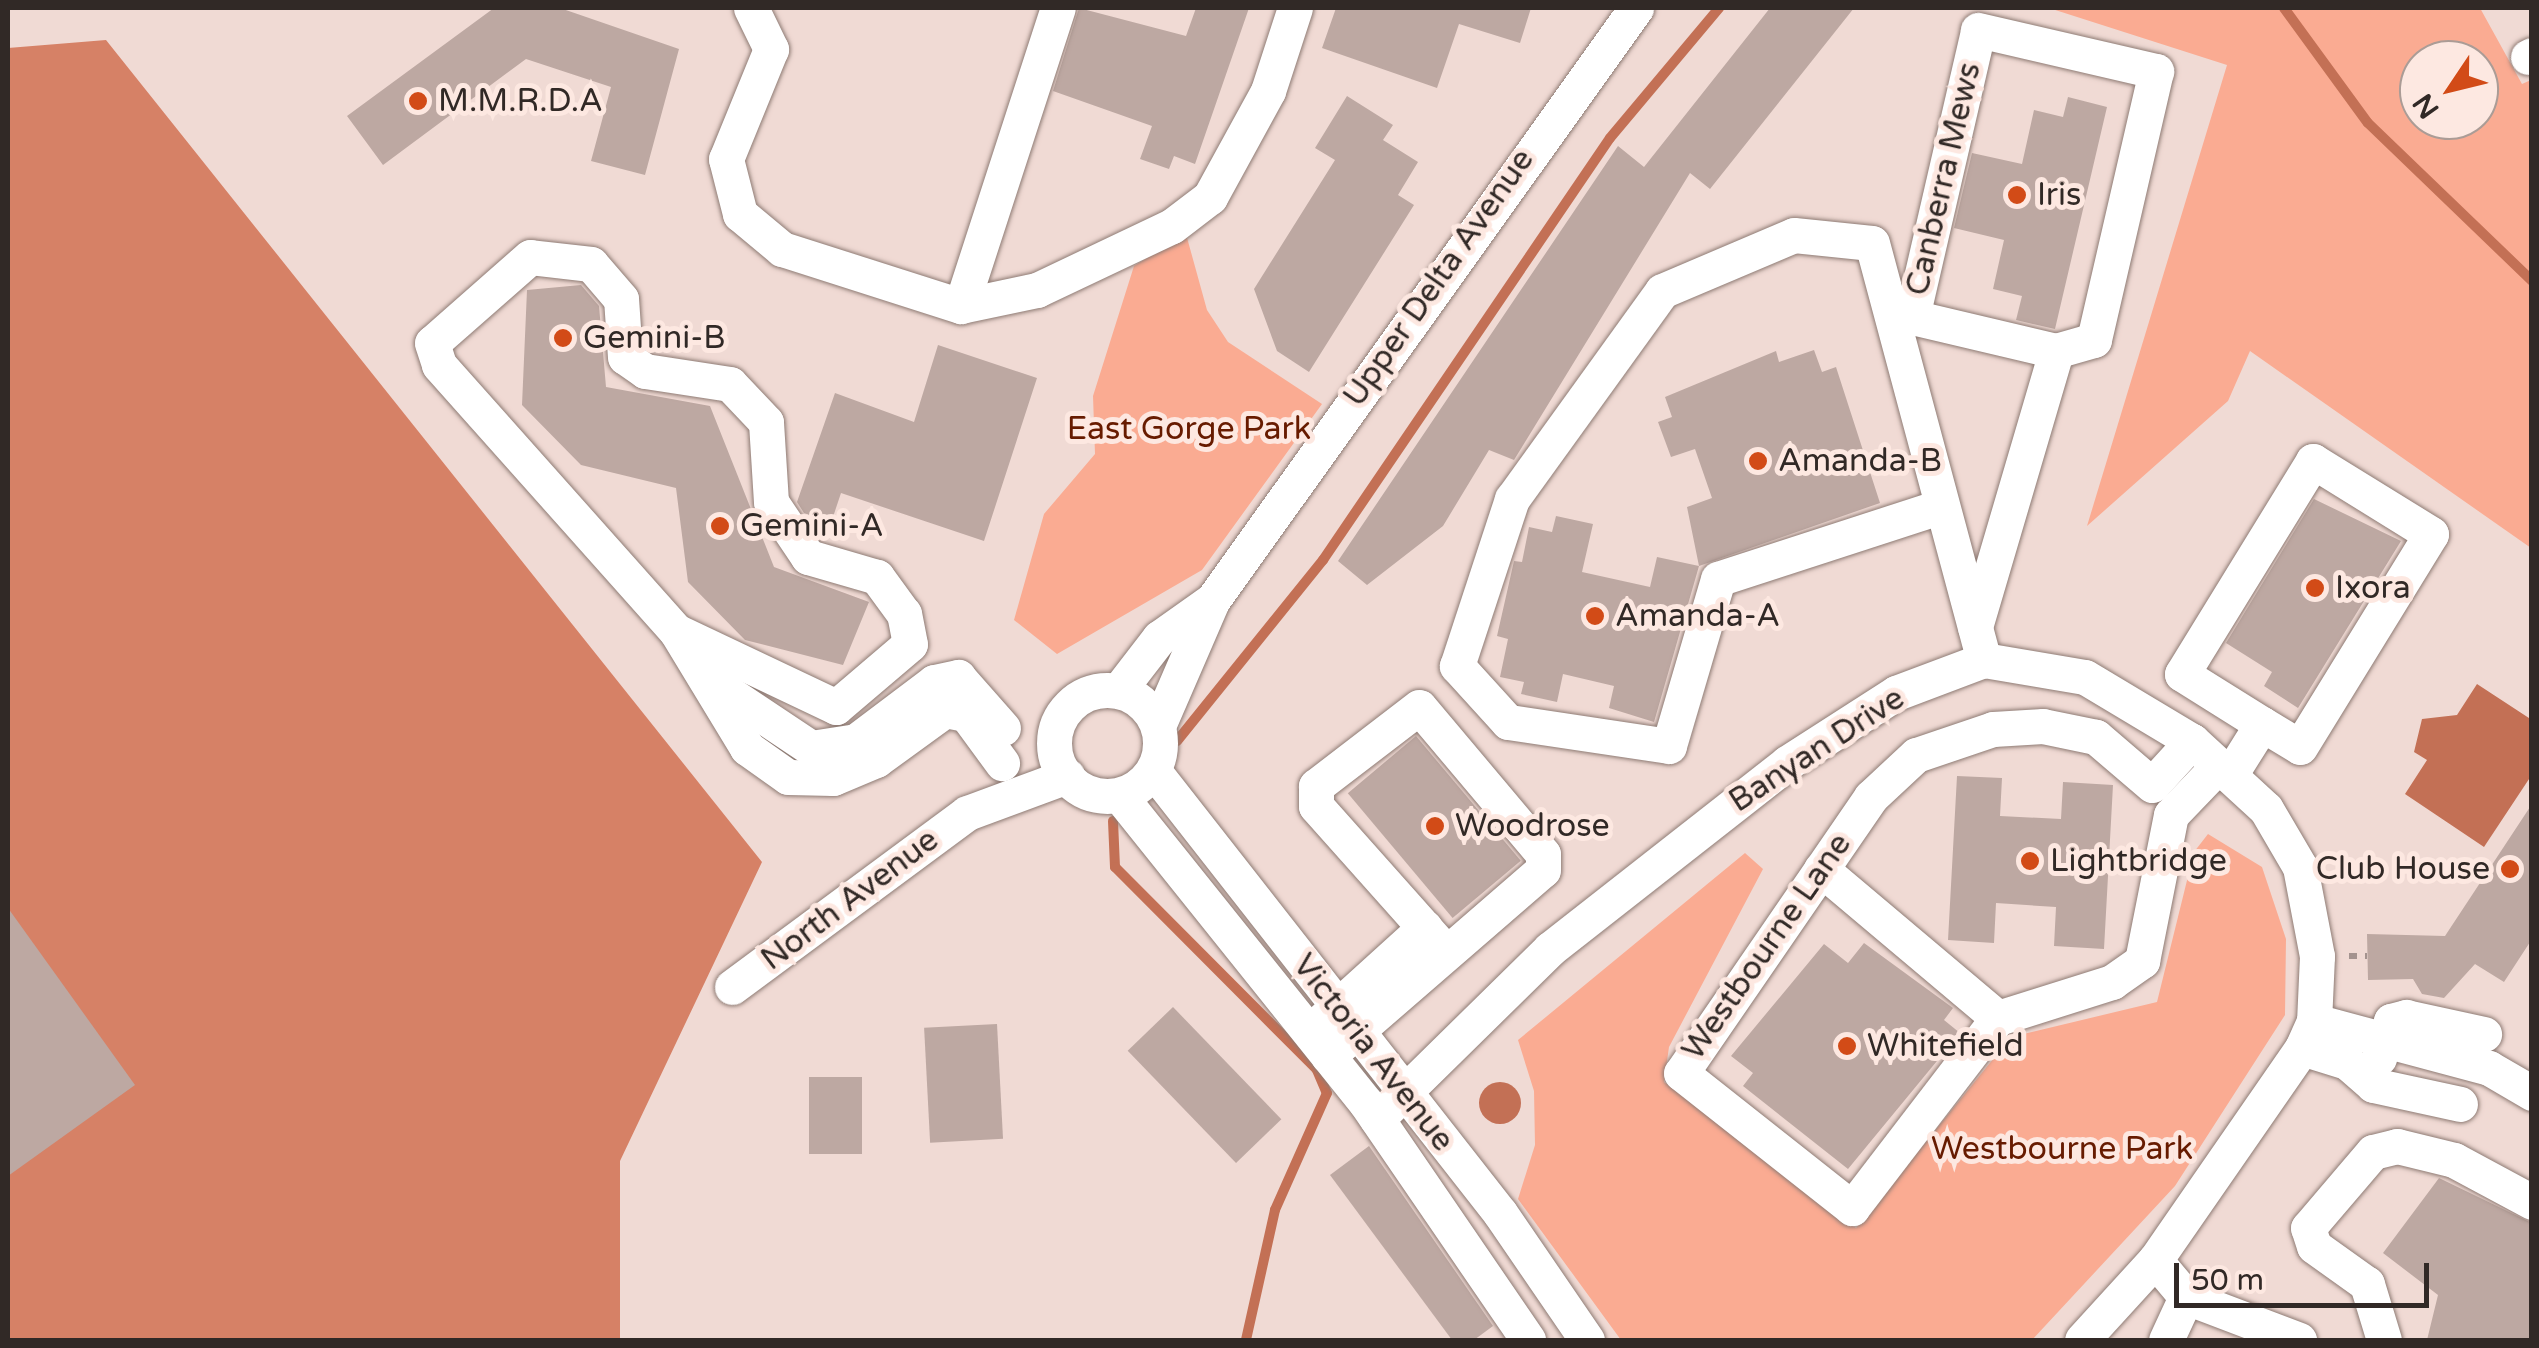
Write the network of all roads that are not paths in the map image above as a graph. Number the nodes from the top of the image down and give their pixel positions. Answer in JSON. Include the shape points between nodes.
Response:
{"nodes":[{"id":1,"x":752,"y":8,"type":"edge"},
{"id":2,"x":1058,"y":8,"type":"edge"},
{"id":3,"x":1296,"y":8,"type":"edge"},
{"id":4,"x":1636,"y":8,"type":"edge"},
{"id":5,"x":961,"y":306,"type":"junction"},
{"id":6,"x":2056,"y":351,"type":"junction"},
{"id":7,"x":1939,"y":507,"type":"junction"},
{"id":8,"x":1212,"y":601,"type":"junction"},
{"id":9,"x":676,"y":631,"type":"junction"},
{"id":10,"x":1979,"y":644,"type":"junction"},
{"id":11,"x":1118,"y":690,"type":"junction"},
{"id":12,"x":925,"y":706,"type":"junction"},
{"id":13,"x":2262,"y":724,"type":"junction"},
{"id":14,"x":1158,"y":726,"type":"junction"},
{"id":15,"x":1054,"y":732,"type":"junction"},
{"id":16,"x":2192,"y":741,"type":"junction"},
{"id":17,"x":1011,"y":758,"type":"junction"},
{"id":18,"x":1153,"y":770,"type":"junction"},
{"id":19,"x":2224,"y":770,"type":"junction"},
{"id":20,"x":1067,"y":776,"type":"junction"},
{"id":21,"x":1120,"y":796,"type":"junction"},
{"id":22,"x":967,"y":813,"type":"junction"},
{"id":23,"x":1822,"y":869,"type":"junction"},
{"id":24,"x":1261,"y":910,"type":"junction"},
{"id":25,"x":1230,"y":934,"type":"junction"},
{"id":26,"x":1436,"y":939,"type":"junction"},
{"id":27,"x":732,"y":987,"type":"dead end"},
{"id":28,"x":1998,"y":1018,"type":"junction"},
{"id":29,"x":1332,"y":1032,"type":"junction"},
{"id":30,"x":2484,"y":1034,"type":"dead end"},
{"id":31,"x":2308,"y":1035,"type":"junction"},
{"id":32,"x":2384,"y":1037,"type":"junction"},
{"id":33,"x":2373,"y":1085,"type":"junction"},
{"id":34,"x":2532,"y":1093,"type":"edge"},
{"id":35,"x":1404,"y":1094,"type":"junction"},
{"id":36,"x":2460,"y":1104,"type":"dead end"},
{"id":37,"x":1376,"y":1119,"type":"junction"},
{"id":38,"x":2532,"y":1202,"type":"edge"},
{"id":39,"x":1500,"y":1213,"type":"junction"},
{"id":40,"x":1460,"y":1242,"type":"junction"},
{"id":41,"x":2156,"y":1260,"type":"junction"},
{"id":42,"x":2186,"y":1297,"type":"junction"},
{"id":43,"x":1584,"y":1339,"type":"edge"},
{"id":44,"x":1528,"y":1340,"type":"edge"},
{"id":45,"x":2082,"y":1340,"type":"edge"},
{"id":46,"x":2166,"y":1340,"type":"edge"},
{"id":47,"x":2299,"y":1340,"type":"edge"},
{"id":48,"x":2384,"y":1340,"type":"edge"}],
"edges":[{"from":1,"to":5,"type":"street","via":[[771,49],[726,159],[740,214],[782,249]]},
{"from":2,"to":5,"type":"street"},
{"from":3,"to":5,"type":"street","via":[[1268,92],[1210,197],[1172,226],[1037,290]]},
{"from":4,"to":8,"type":"street","name":"Upper Delta Avenue"},
{"from":6,"to":6,"type":"street","name":"Canberra Mews","via":[[1912,317],[1978,30],[2156,72],[2094,340]]},
{"from":6,"to":10,"type":"street"},
{"from":7,"to":7,"type":"street","via":[[1872,243],[1794,235],[1662,291],[1512,499],[1457,666],[1508,722],[1668,746],[1718,579]]},
{"from":7,"to":10,"type":"street"},
{"from":8,"to":11,"type":"street","name":"Upper Delta Avenue","via":[[1160,638]]},
{"from":8,"to":14,"type":"street","name":"Upper Delta Avenue"},
{"from":9,"to":9,"type":"street","via":[[836,707],[910,644],[904,614],[878,577],[808,558],[771,502],[766,422],[730,384],[645,371],[626,357],[621,298],[591,264],[530,258],[432,343],[439,365]]},
{"from":9,"to":12,"type":"street","via":[[714,682],[812,748],[856,741]]},
{"from":10,"to":16,"type":"street","via":[[2084,676]]},
{"from":10,"to":35,"type":"street","name":"Banyan Drive","via":[[1756,786],[1550,949]]},
{"from":11,"to":14,"type":"street","via":[[1143,703]]},
{"from":11,"to":15,"type":"street","via":[[1078,698]]},
{"from":12,"to":17,"type":"street","via":[[966,714]]},
{"from":12,"to":17,"type":"street","via":[[949,667]]},
{"from":13,"to":13,"type":"street","via":[[2300,747],[2432,534],[2313,461],[2182,674]]},
{"from":13,"to":19,"type":"street"},
{"from":14,"to":18,"type":"street"},
{"from":15,"to":17,"type":"street"},
{"from":15,"to":20,"type":"street"},
{"from":16,"to":19,"type":"street"},
{"from":16,"to":23,"type":"street","name":"Westbourne Lane","via":[[2152,785],[2096,737],[2043,726],[1993,729],[1916,754],[1871,797]]},
{"from":17,"to":22,"type":"street"},
{"from":18,"to":21,"type":"street"},
{"from":18,"to":24,"type":"street","name":"Victoria Avenue"},
{"from":19,"to":28,"type":"street","via":[[2170,815],[2142,962],[2112,982]]},
{"from":19,"to":31,"type":"street","via":[[2266,808],[2300,867],[2318,956]]},
{"from":20,"to":21,"type":"street","via":[[1087,792]]},
{"from":20,"to":22,"type":"street"},
{"from":21,"to":25,"type":"street","name":"Victoria Avenue"},
{"from":22,"to":27,"type":"street","name":"North Avenue"},
{"from":23,"to":28,"type":"street"},
{"from":23,"to":28,"type":"street","name":"Westbourne Lane","via":[[1681,1073],[1852,1208]]},
{"from":24,"to":25,"type":"street"},
{"from":24,"to":29,"type":"street","name":"Victoria Avenue"},
{"from":25,"to":29,"type":"street","name":"Victoria Avenue"},
{"from":26,"to":26,"type":"street","via":[[1316,806],[1316,786],[1419,707],[1543,854],[1543,870]]},
{"from":26,"to":29,"type":"street"},
{"from":29,"to":35,"type":"street","name":"Victoria Avenue"},
{"from":29,"to":37,"type":"street","name":"Victoria Avenue"},
{"from":30,"to":32,"type":"street","via":[[2406,1017],[2391,1021]]},
{"from":31,"to":32,"type":"street"},
{"from":31,"to":33,"type":"street"},
{"from":31,"to":41,"type":"street"},
{"from":32,"to":33,"type":"street"},
{"from":32,"to":34,"type":"street","via":[[2400,1050],[2489,1068]]},
{"from":33,"to":36,"type":"street"},
{"from":35,"to":37,"type":"street","name":"Banyan Drive"},
{"from":35,"to":39,"type":"street","name":"Victoria Avenue"},
{"from":37,"to":40,"type":"street","name":"Victoria Avenue"},
{"from":38,"to":48,"type":"street","via":[[2454,1160],[2396,1146],[2373,1152],[2308,1228],[2314,1246],[2367,1284]]},
{"from":39,"to":40,"type":"street"},
{"from":39,"to":43,"type":"street","name":"Victoria Avenue"},
{"from":40,"to":44,"type":"street","name":"Victoria Avenue"},
{"from":41,"to":42,"type":"street"},
{"from":41,"to":45,"type":"street"},
{"from":42,"to":46,"type":"street"},
{"from":42,"to":47,"type":"street"}]}
